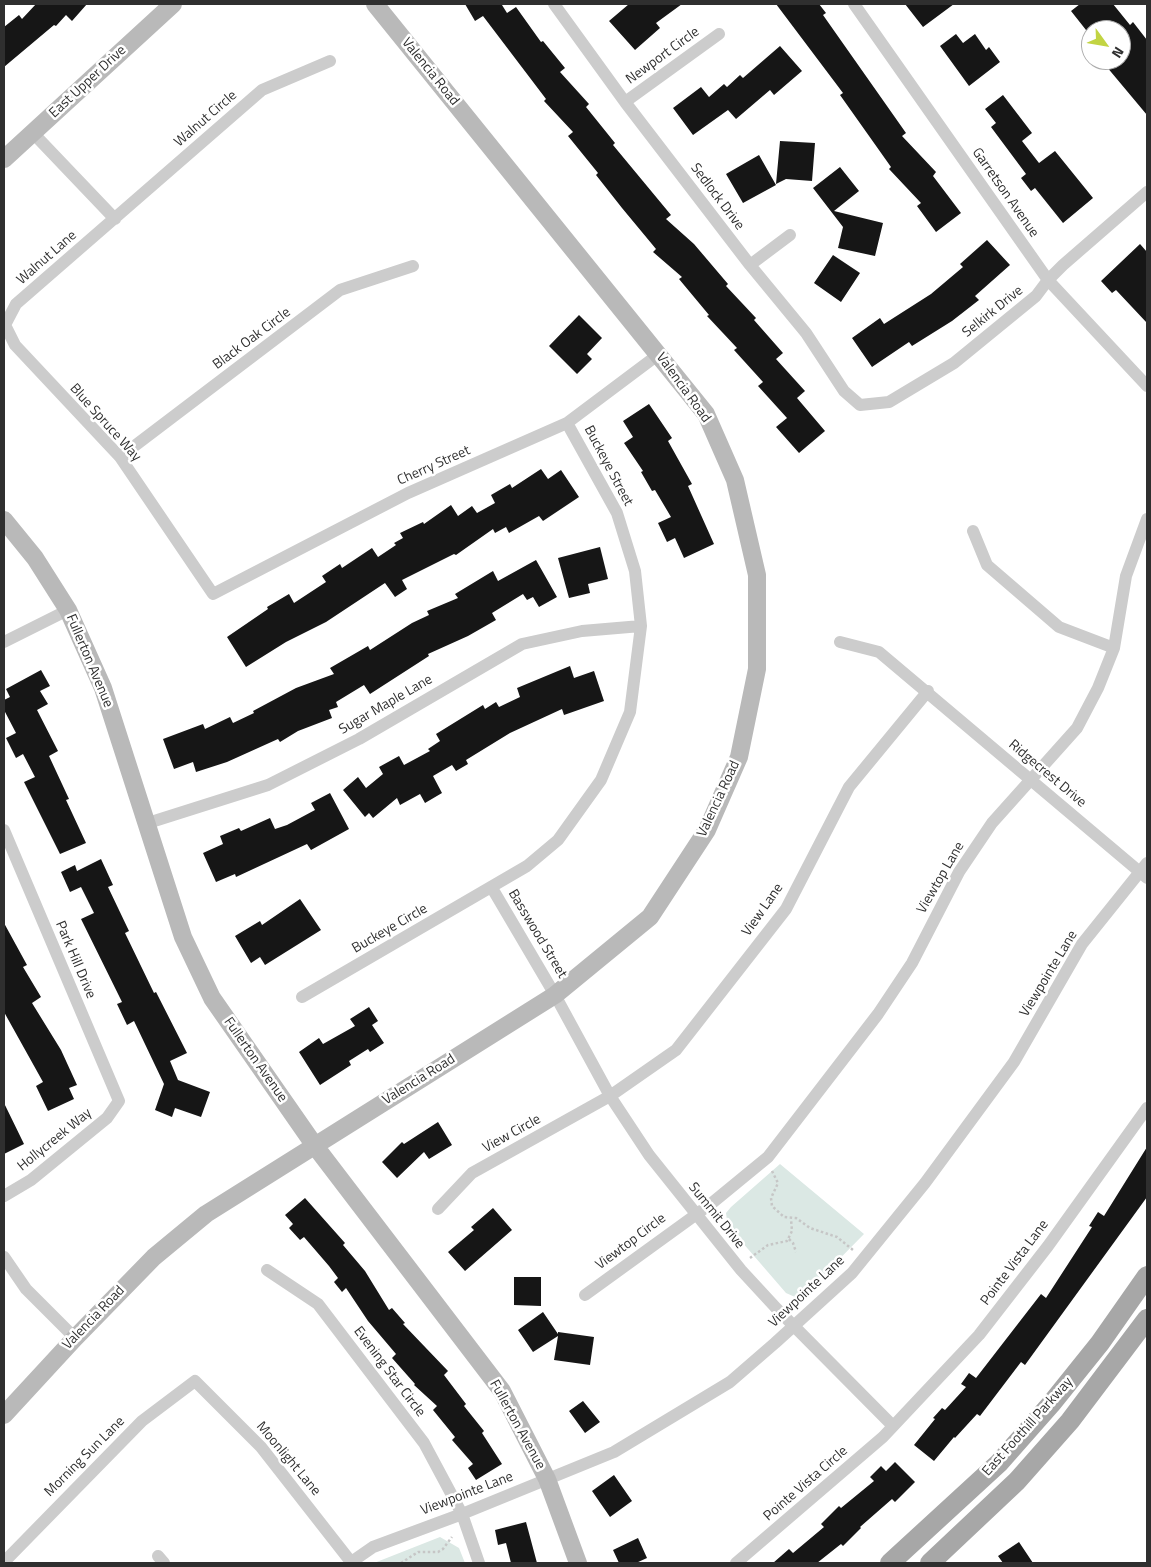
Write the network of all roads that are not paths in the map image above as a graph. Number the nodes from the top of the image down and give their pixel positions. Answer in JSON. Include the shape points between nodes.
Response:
{"nodes":[{"id":1,"x":173,"y":4,"type":"edge"},
{"id":2,"x":375,"y":4,"type":"edge"},
{"id":3,"x":554,"y":4,"type":"edge"},
{"id":4,"x":854,"y":4,"type":"edge"},
{"id":5,"x":719,"y":34,"type":"dead end"},
{"id":6,"x":330,"y":62,"type":"dead end"},
{"id":7,"x":625,"y":102,"type":"junction"},
{"id":8,"x":33,"y":133,"type":"junction"},
{"id":9,"x":4,"y":159,"type":"edge"},
{"id":10,"x":1147,"y":192,"type":"edge"},
{"id":11,"x":114,"y":219,"type":"junction"},
{"id":12,"x":790,"y":236,"type":"dead end"},
{"id":13,"x":750,"y":265,"type":"junction"},
{"id":14,"x":413,"y":266,"type":"dead end"},
{"id":15,"x":1048,"y":280,"type":"junction"},
{"id":16,"x":5,"y":325,"type":"joint"},
{"id":17,"x":659,"y":354,"type":"junction"},
{"id":18,"x":1147,"y":386,"type":"edge"},
{"id":19,"x":860,"y":405,"type":"joint"},
{"id":20,"x":567,"y":423,"type":"junction"},
{"id":21,"x":120,"y":457,"type":"junction"},
{"id":22,"x":1147,"y":519,"type":"edge"},
{"id":23,"x":4,"y":520,"type":"edge"},
{"id":24,"x":973,"y":531,"type":"dead end"},
{"id":25,"x":213,"y":594,"type":"joint"},
{"id":26,"x":68,"y":610,"type":"junction"},
{"id":27,"x":641,"y":626,"type":"junction"},
{"id":28,"x":4,"y":642,"type":"edge"},
{"id":29,"x":840,"y":642,"type":"dead end"},
{"id":30,"x":1114,"y":648,"type":"junction"},
{"id":31,"x":928,"y":691,"type":"junction"},
{"id":32,"x":1031,"y":780,"type":"junction"},
{"id":33,"x":148,"y":823,"type":"junction"},
{"id":34,"x":4,"y":830,"type":"edge"},
{"id":35,"x":1145,"y":871,"type":"edge"},
{"id":36,"x":492,"y":888,"type":"junction"},
{"id":37,"x":556,"y":994,"type":"junction"},
{"id":38,"x":302,"y":996,"type":"dead end"},
{"id":39,"x":610,"y":1096,"type":"junction"},
{"id":40,"x":119,"y":1102,"type":"joint"},
{"id":41,"x":1147,"y":1108,"type":"edge"},
{"id":42,"x":315,"y":1146,"type":"junction"},
{"id":43,"x":4,"y":1196,"type":"edge"},
{"id":44,"x":438,"y":1209,"type":"dead end"},
{"id":45,"x":695,"y":1214,"type":"junction"},
{"id":46,"x":4,"y":1257,"type":"edge"},
{"id":47,"x":267,"y":1270,"type":"dead end"},
{"id":48,"x":1147,"y":1276,"type":"edge"},
{"id":49,"x":586,"y":1295,"type":"dead end"},
{"id":50,"x":1147,"y":1319,"type":"edge"},
{"id":51,"x":794,"y":1326,"type":"junction"},
{"id":52,"x":75,"y":1338,"type":"junction"},
{"id":53,"x":195,"y":1381,"type":"joint"},
{"id":54,"x":4,"y":1415,"type":"edge"},
{"id":55,"x":893,"y":1426,"type":"junction"},
{"id":56,"x":547,"y":1479,"type":"junction"},
{"id":57,"x":462,"y":1514,"type":"junction"},
{"id":58,"x":8,"y":1547,"type":"edge"},
{"id":59,"x":4,"y":1562,"type":"edge"},
{"id":60,"x":932,"y":1562,"type":"edge"},
{"id":61,"x":351,"y":1563,"type":"edge"},
{"id":62,"x":480,"y":1563,"type":"edge"},
{"id":63,"x":578,"y":1563,"type":"edge"},
{"id":64,"x":736,"y":1563,"type":"edge"},
{"id":65,"x":890,"y":1563,"type":"edge"}],
"edges":[{"from":1,"to":8,"type":"street","name":"East Upper Drive"},
{"from":2,"to":17,"type":"street","name":"Valencia Road"},
{"from":3,"to":7,"type":"street","name":"Sedlock Drive"},
{"from":4,"to":15,"type":"street","name":"Garretson Avenue"},
{"from":5,"to":7,"type":"street","name":"Newport Circle"},
{"from":6,"to":11,"type":"street","name":"Walnut Circle","via":[[262,90]]},
{"from":7,"to":13,"type":"street","name":"Sedlock Drive"},
{"from":8,"to":9,"type":"street","name":"East Upper Drive"},
{"from":8,"to":11,"type":"street"},
{"from":10,"to":15,"type":"street","name":"Selkirk Drive"},
{"from":11,"to":16,"type":"street","name":"Walnut Lane","via":[[16,304]]},
{"from":12,"to":13,"type":"street"},
{"from":13,"to":19,"type":"street","name":"Sedlock Drive","via":[[806,333],[844,391]]},
{"from":14,"to":21,"type":"street","name":"Black Oak Circle","via":[[340,290]]},
{"from":15,"to":18,"type":"street","name":"Garretson Avenue"},
{"from":15,"to":19,"type":"street","name":"Selkirk Drive","via":[[1036,296],[954,363],[888,402]]},
{"from":16,"to":21,"type":"street","name":"Blue Spruce Way","via":[[15,345],[43,378]]},
{"from":17,"to":20,"type":"street","name":"Cherry Street"},
{"from":17,"to":37,"type":"street","name":"Valencia Road","via":[[706,414],[735,480],[757,575],[757,670],[739,757],[708,830],[650,917]]},
{"from":20,"to":25,"type":"street","name":"Cherry Street","via":[[408,493]]},
{"from":20,"to":27,"type":"street","name":"Buckeye Street","via":[[618,513],[635,571]]},
{"from":21,"to":25,"type":"street","name":"Blue Spruce Way"},
{"from":22,"to":30,"type":"street","name":"Viewtop Lane","via":[[1126,576]]},
{"from":23,"to":26,"type":"street","name":"Fullerton Avenue","via":[[35,558]]},
{"from":24,"to":30,"type":"street","via":[[987,565],[1059,627]]},
{"from":26,"to":28,"type":"street"},
{"from":26,"to":33,"type":"street","name":"Fullerton Avenue","via":[[103,688]]},
{"from":27,"to":33,"type":"street","name":"Sugar Maple Lane","via":[[582,631],[522,644],[359,739],[268,785]]},
{"from":27,"to":36,"type":"street","name":"Buckeye Street","via":[[630,712],[601,780],[558,840],[527,866]]},
{"from":29,"to":31,"type":"street","name":"Ridgecrest Drive","via":[[879,652]]},
{"from":30,"to":32,"type":"street","name":"Viewtop Lane","via":[[1077,728]]},
{"from":31,"to":32,"type":"street","name":"Ridgecrest Drive"},
{"from":31,"to":39,"type":"street","name":"View Lane","via":[[848,787],[786,909],[676,1050]]},
{"from":32,"to":35,"type":"street","name":"Ridgecrest Drive"},
{"from":32,"to":45,"type":"street","name":"Viewtop Lane","via":[[992,823],[959,872],[912,964],[878,1014],[768,1157]]},
{"from":33,"to":42,"type":"street","name":"Fullerton Avenue","via":[[183,936],[212,998]]},
{"from":34,"to":40,"type":"street","name":"Park Hill Drive"},
{"from":35,"to":51,"type":"street","name":"Viewpointe Lane","via":[[1082,944],[1014,1062],[925,1183],[852,1273]]},
{"from":36,"to":37,"type":"street","name":"Basswood Street"},
{"from":36,"to":38,"type":"street","name":"Buckeye Circle"},
{"from":37,"to":39,"type":"street","name":"Summit Drive"},
{"from":37,"to":42,"type":"street","name":"Valencia Road"},
{"from":39,"to":44,"type":"street","name":"View Circle","via":[[472,1173]]},
{"from":39,"to":45,"type":"street","name":"Summit Drive","via":[[649,1155]]},
{"from":40,"to":43,"type":"street","name":"Hollycreek Way","via":[[107,1118],[31,1180]]},
{"from":41,"to":55,"type":"street","name":"Pointe Vista Lane","via":[[980,1335]]},
{"from":42,"to":52,"type":"street","name":"Valencia Road","via":[[206,1214],[154,1257]]},
{"from":42,"to":56,"type":"street","name":"Fullerton Avenue","via":[[502,1390]]},
{"from":45,"to":49,"type":"street","name":"Viewtop Circle"},
{"from":45,"to":51,"type":"street","name":"Summit Drive","via":[[741,1270]]},
{"from":46,"to":52,"type":"street","via":[[26,1289]]},
{"from":47,"to":57,"type":"street","name":"Evening Star Circle","via":[[318,1304],[424,1443]]},
{"from":48,"to":65,"type":"main road","name":"East Foothill Parkway","via":[[1100,1343],[1018,1441],[992,1470]]},
{"from":50,"to":60,"type":"main road","name":"East Foothill Parkway","via":[[1120,1358],[1017,1481]]},
{"from":51,"to":55,"type":"street","name":"Summit Drive"},
{"from":51,"to":56,"type":"street","name":"Viewpointe Lane","via":[[730,1382],[687,1410],[614,1452]]},
{"from":52,"to":54,"type":"street","name":"Valencia Road"},
{"from":53,"to":58,"type":"street","name":"Morning Sun Lane","via":[[142,1421]]},
{"from":53,"to":61,"type":"street","name":"Moonlight Lane","via":[[261,1447]]},
{"from":55,"to":64,"type":"street","name":"Pointe Vista Circle"},
{"from":56,"to":57,"type":"street","name":"Viewpointe Lane"},
{"from":56,"to":63,"type":"street","name":"Fullerton Avenue"},
{"from":57,"to":61,"type":"street","name":"Viewpointe Lane","via":[[373,1547]]},
{"from":57,"to":62,"type":"street","name":"Evening Star Circle"},
{"from":58,"to":59,"type":"street","name":"Morning Sun Lane"}]}
